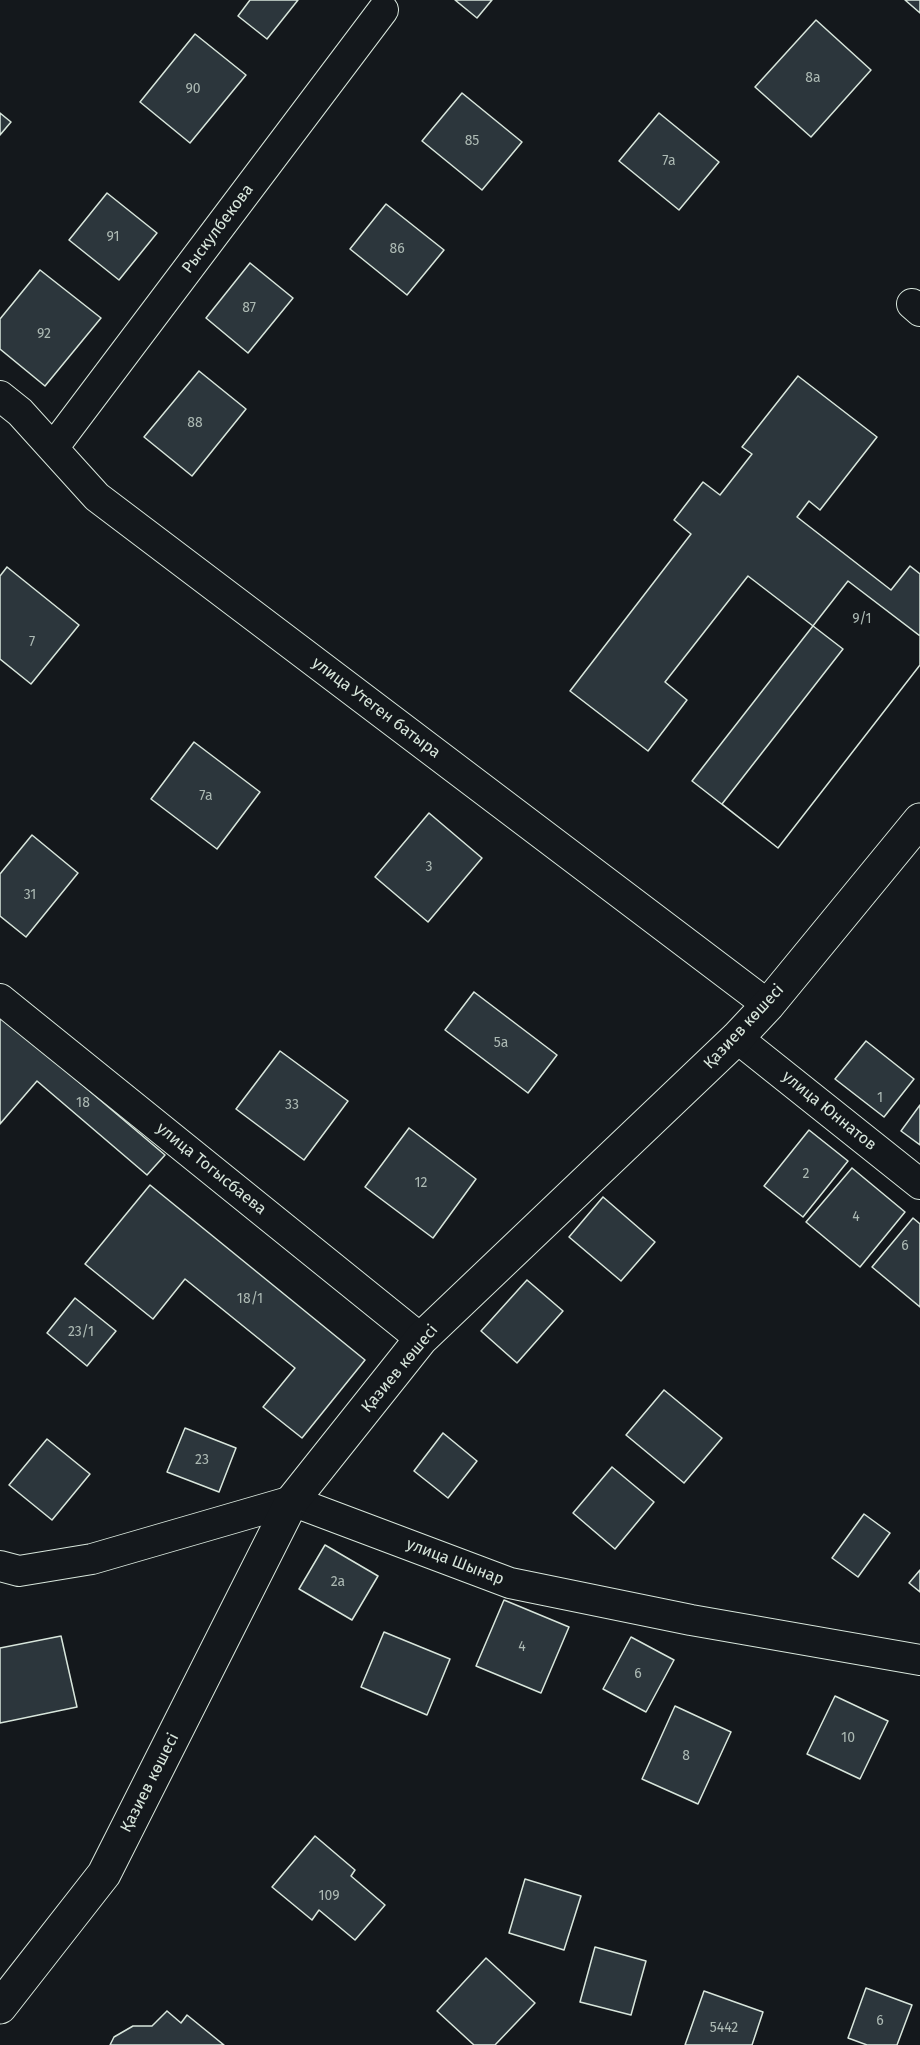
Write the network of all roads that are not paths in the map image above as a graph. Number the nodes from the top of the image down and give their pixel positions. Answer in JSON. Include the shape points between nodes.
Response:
{"nodes":[{"id":1,"x":382,"y":10,"type":"dead end"},
{"id":2,"x":0,"y":396,"type":"edge"},
{"id":3,"x":53,"y":448,"type":"junction"},
{"id":4,"x":920,"y":820,"type":"edge"},
{"id":5,"x":0,"y":999,"type":"edge"},
{"id":6,"x":768,"y":1005,"type":"junction"},
{"id":7,"x":737,"y":1038,"type":"junction"},
{"id":8,"x":920,"y":1184,"type":"edge"},
{"id":9,"x":421,"y":1339,"type":"junction"},
{"id":10,"x":292,"y":1501,"type":"junction"},
{"id":11,"x":0,"y":1566,"type":"edge"},
{"id":12,"x":920,"y":1660,"type":"edge"},
{"id":13,"x":0,"y":2007,"type":"edge"}],
"edges":[{"from":1,"to":3,"type":"street","name":"Рыскулбекова"},
{"from":2,"to":3,"type":"street","name":"улица Утеген батыра"},
{"from":3,"to":6,"type":"street","name":"улица Утеген батыра","via":[[97,496]]},
{"from":4,"to":6,"type":"street","name":"Қазиев көшесі"},
{"from":5,"to":9,"type":"street","name":"улица Тогысбаева"},
{"from":6,"to":7,"type":"street","name":"Қазиев көшесі"},
{"from":7,"to":8,"type":"street","name":"улица Юннатов"},
{"from":7,"to":9,"type":"street","name":"Қазиев көшесі"},
{"from":9,"to":10,"type":"street","name":"Қазиев көшесі"},
{"from":10,"to":11,"type":"street","via":[[92,1559],[19,1571]]},
{"from":10,"to":12,"type":"street","name":"улица Шынар","via":[[510,1583]]},
{"from":10,"to":13,"type":"street","name":"Қазиев көшесі","via":[[104,1874]]}]}
